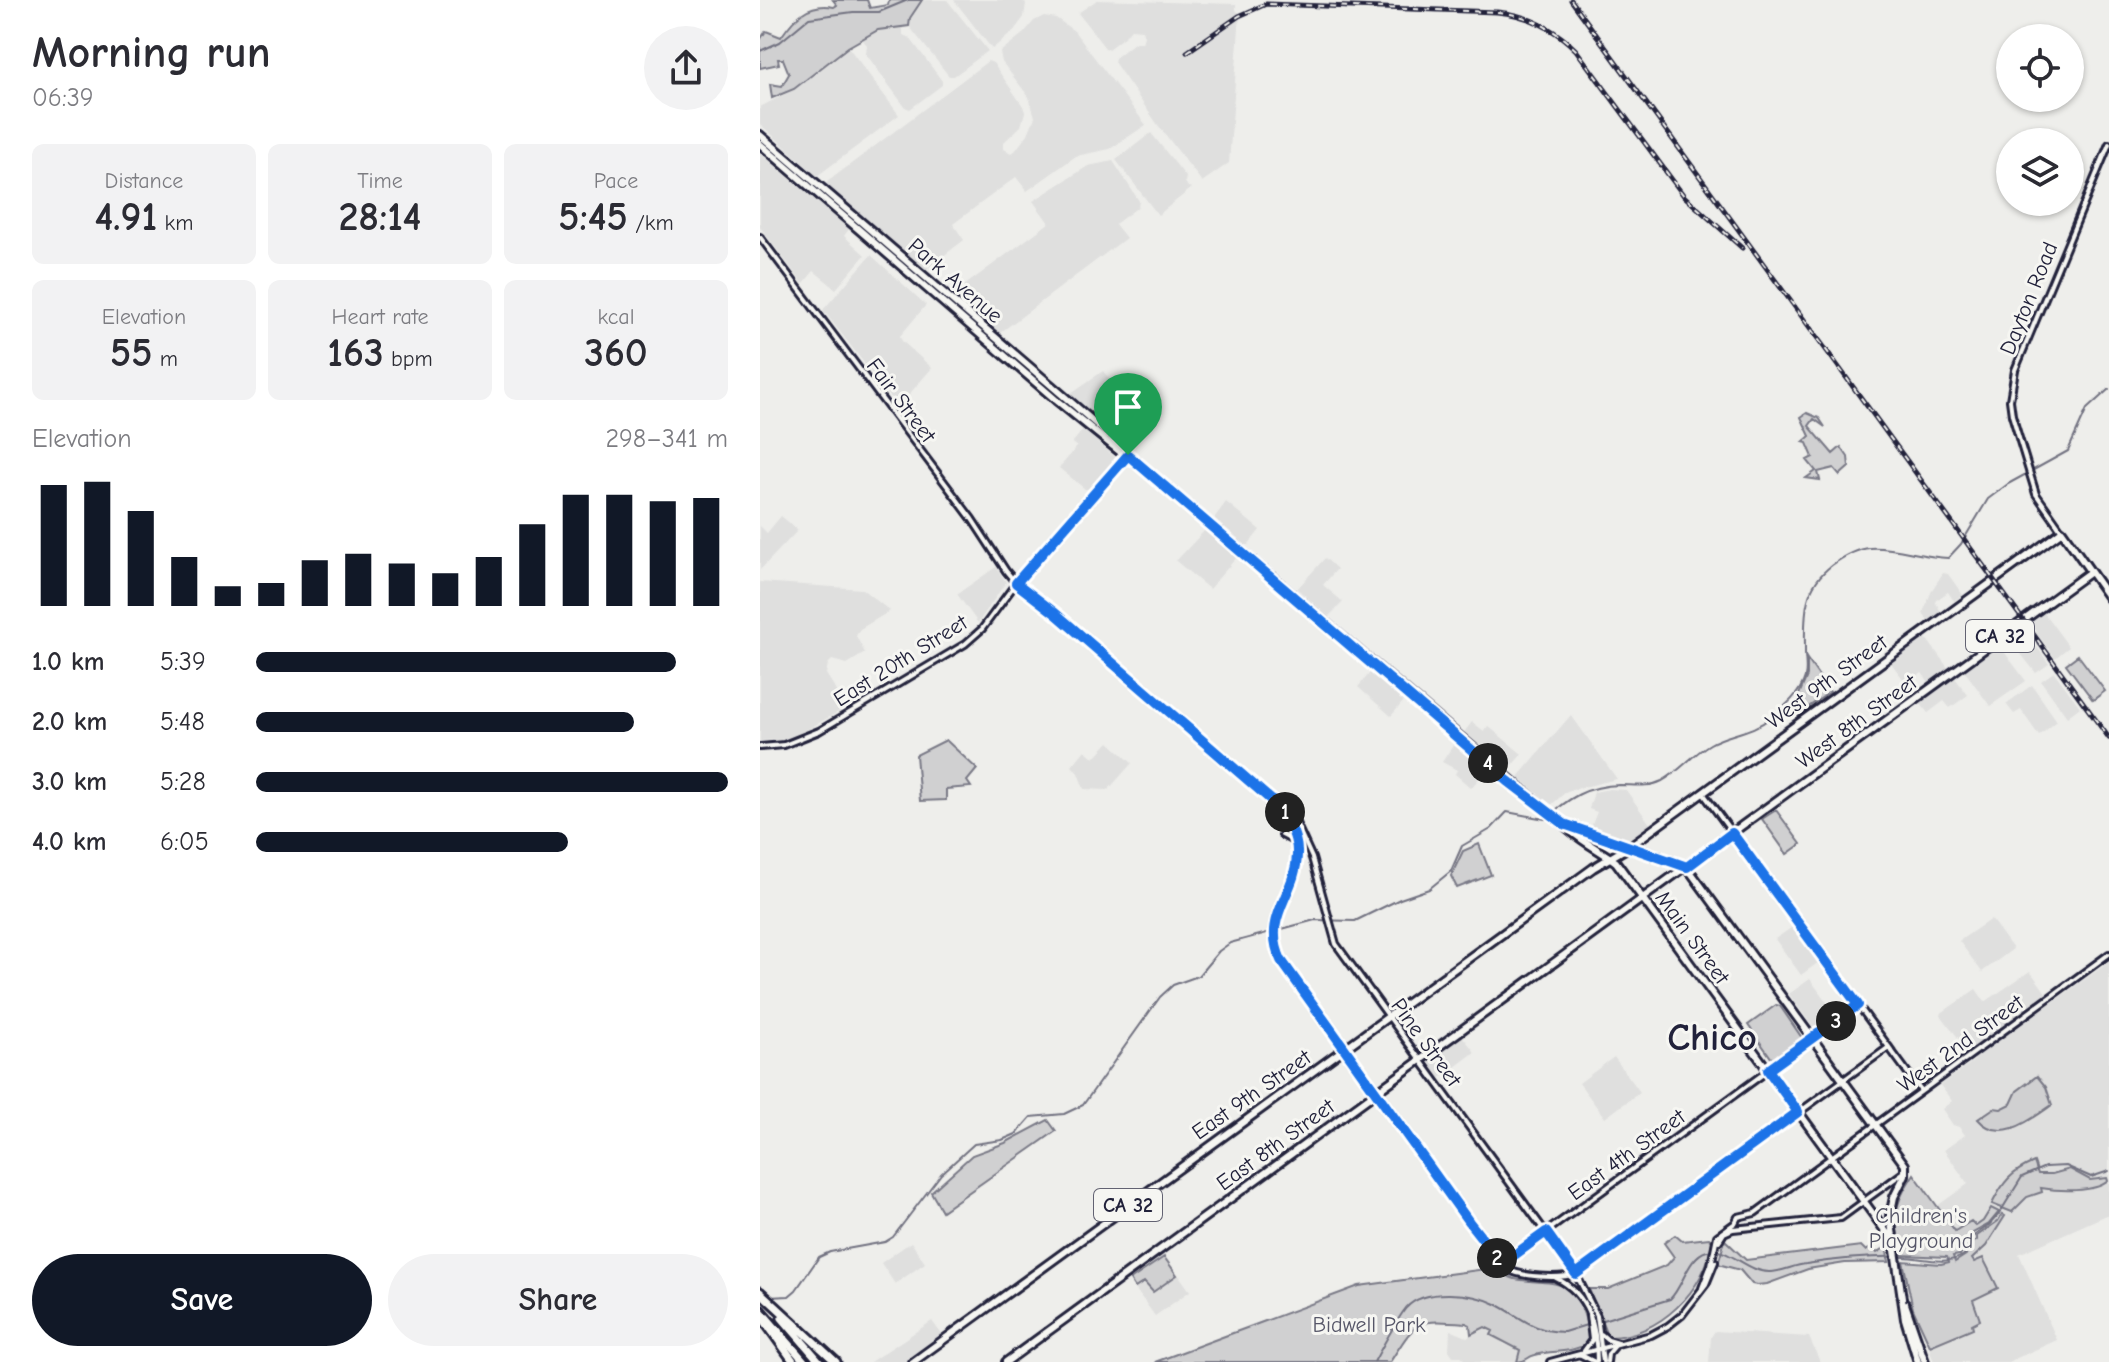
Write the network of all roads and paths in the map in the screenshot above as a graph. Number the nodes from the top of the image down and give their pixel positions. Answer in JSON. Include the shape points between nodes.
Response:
{"nodes":[{"id":1,"x":760,"y":135,"type":"edge"},
{"id":2,"x":760,"y":144,"type":"edge"},
{"id":3,"x":2109,"y":144,"type":"edge"},
{"id":4,"x":760,"y":237,"type":"edge"},
{"id":5,"x":1128,"y":455,"type":"junction"},
{"id":6,"x":2062,"y":531,"type":"junction"},
{"id":7,"x":2090,"y":572,"type":"junction"},
{"id":8,"x":1016,"y":583,"type":"junction"},
{"id":9,"x":2109,"y":598,"type":"edge"},
{"id":10,"x":760,"y":747,"type":"edge"},
{"id":11,"x":1703,"y":792,"type":"junction"},
{"id":12,"x":1285,"y":812,"type":"junction"},
{"id":13,"x":1564,"y":824,"type":"junction"},
{"id":14,"x":1732,"y":833,"type":"junction"},
{"id":15,"x":1282,"y":835,"type":"dead end"},
{"id":16,"x":1297,"y":843,"type":"junction"},
{"id":17,"x":1630,"y":846,"type":"junction"},
{"id":18,"x":1610,"y":857,"type":"junction"},
{"id":19,"x":1672,"y":862,"type":"junction"},
{"id":20,"x":1687,"y":867,"type":"junction"},
{"id":21,"x":1671,"y":877,"type":"junction"},
{"id":22,"x":1642,"y":898,"type":"junction"},
{"id":23,"x":2109,"y":954,"type":"edge"},
{"id":24,"x":1858,"y":1005,"type":"junction"},
{"id":25,"x":1389,"y":1016,"type":"junction"},
{"id":26,"x":1813,"y":1037,"type":"junction"},
{"id":27,"x":1889,"y":1047,"type":"junction"},
{"id":28,"x":1345,"y":1049,"type":"junction"},
{"id":29,"x":1421,"y":1060,"type":"junction"},
{"id":30,"x":1768,"y":1070,"type":"junction"},
{"id":31,"x":1844,"y":1080,"type":"junction"},
{"id":32,"x":1921,"y":1091,"type":"junction"},
{"id":33,"x":1377,"y":1093,"type":"junction"},
{"id":34,"x":1798,"y":1112,"type":"junction"},
{"id":35,"x":1876,"y":1124,"type":"junction"},
{"id":36,"x":1830,"y":1156,"type":"junction"},
{"id":37,"x":1906,"y":1170,"type":"junction"},
{"id":38,"x":1864,"y":1202,"type":"junction"},
{"id":39,"x":1746,"y":1216,"type":"junction"},
{"id":40,"x":1737,"y":1226,"type":"junction"},
{"id":41,"x":1747,"y":1229,"type":"junction"},
{"id":42,"x":1546,"y":1232,"type":"junction"},
{"id":43,"x":1892,"y":1240,"type":"junction"},
{"id":44,"x":1502,"y":1264,"type":"junction"},
{"id":45,"x":1576,"y":1274,"type":"junction"},
{"id":46,"x":1553,"y":1277,"type":"junction"},
{"id":47,"x":760,"y":1292,"type":"edge"},
{"id":48,"x":772,"y":1304,"type":"junction"},
{"id":49,"x":1905,"y":1304,"type":"junction"},
{"id":50,"x":760,"y":1312,"type":"edge"},
{"id":51,"x":1594,"y":1328,"type":"junction"},
{"id":52,"x":1601,"y":1334,"type":"junction"},
{"id":53,"x":1619,"y":1344,"type":"junction"},
{"id":54,"x":1600,"y":1349,"type":"junction"},
{"id":55,"x":1580,"y":1354,"type":"junction"},
{"id":56,"x":794,"y":1362,"type":"edge"},
{"id":57,"x":805,"y":1362,"type":"edge"},
{"id":58,"x":820,"y":1362,"type":"edge"},
{"id":59,"x":836,"y":1362,"type":"edge"},
{"id":60,"x":913,"y":1362,"type":"edge"},
{"id":61,"x":1006,"y":1362,"type":"edge"},
{"id":62,"x":1550,"y":1362,"type":"edge"},
{"id":63,"x":1600,"y":1362,"type":"edge"},
{"id":64,"x":1918,"y":1362,"type":"edge"},
{"id":65,"x":1925,"y":1362,"type":"edge"}],
"edges":[{"from":1,"to":5,"type":"main road","name":"Park Avenue"},
{"from":2,"to":5,"type":"main road","name":"Park Avenue","via":[[1056,400]]},
{"from":3,"to":6,"type":"street","name":"Dayton Road","via":[[2014,377],[2010,400],[2031,481]]},
{"from":4,"to":8,"type":"street","name":"Fair Street"},
{"from":5,"to":8,"type":"street","name":"East 20th Street"},
{"from":5,"to":13,"type":"main road","name":"Park Avenue"},
{"from":6,"to":7,"type":"main road"},
{"from":6,"to":11,"type":"main road","name":"West 9th Street","number":"CA 32"},
{"from":7,"to":9,"type":"main road"},
{"from":7,"to":14,"type":"main road","name":"West 8th Street","number":"CA 32"},
{"from":8,"to":10,"type":"street","name":"East 20th Street","via":[[965,644],[819,731],[784,745]]},
{"from":8,"to":12,"type":"street","name":"Fair Street"},
{"from":11,"to":14,"type":"street"},
{"from":11,"to":17,"type":"main road","name":"West 9th Street","number":"CA 32"},
{"from":12,"to":16,"type":"street"},
{"from":12,"to":25,"type":"street","name":"Pine Street","via":[[1307,845],[1336,944]]},
{"from":13,"to":17,"type":"main road"},
{"from":13,"to":18,"type":"main road","name":"Main Street"},
{"from":14,"to":20,"type":"main road","name":"West 8th Street","number":"CA 32"},
{"from":14,"to":24,"type":"street"},
{"from":15,"to":16,"type":"street"},
{"from":16,"to":28,"type":"street","via":[[1295,873],[1275,923],[1278,953]]},
{"from":17,"to":18,"type":"main road","name":"West 9th Street","number":"CA 32"},
{"from":17,"to":19,"type":"main road"},
{"from":18,"to":22,"type":"main road","name":"Main Street"},
{"from":18,"to":25,"type":"main road","name":"East 9th Street","number":"CA 32"},
{"from":19,"to":20,"type":"main road"},
{"from":19,"to":21,"type":"main road"},
{"from":20,"to":21,"type":"main road","name":"West 8th Street","number":"CA 32"},
{"from":20,"to":26,"type":"main road"},
{"from":21,"to":22,"type":"main road","name":"West 8th Street","number":"CA 32"},
{"from":22,"to":29,"type":"main road","name":"East 8th Street","number":"CA 32"},
{"from":22,"to":30,"type":"main road","name":"Main Street"},
{"from":23,"to":32,"type":"street","name":"West 2nd Street"},
{"from":24,"to":26,"type":"street","name":"East 4th Street"},
{"from":24,"to":27,"type":"street"},
{"from":25,"to":28,"type":"main road","name":"East 9th Street","number":"CA 32"},
{"from":25,"to":29,"type":"street","name":"Pine Street"},
{"from":26,"to":30,"type":"street","name":"East 4th Street"},
{"from":26,"to":31,"type":"main road"},
{"from":27,"to":31,"type":"street"},
{"from":27,"to":32,"type":"street"},
{"from":28,"to":33,"type":"street"},
{"from":28,"to":60,"type":"main road","name":"East 9th Street","number":"CA 32"},
{"from":29,"to":33,"type":"main road","name":"East 8th Street","number":"CA 32"},
{"from":29,"to":42,"type":"street","name":"Pine Street"},
{"from":30,"to":34,"type":"main road","name":"Main Street"},
{"from":30,"to":42,"type":"street","name":"East 4th Street"},
{"from":31,"to":34,"type":"street"},
{"from":31,"to":35,"type":"main road"},
{"from":32,"to":35,"type":"street","name":"West 2nd Street"},
{"from":33,"to":44,"type":"street"},
{"from":33,"to":61,"type":"main road","name":"East 8th Street","number":"CA 32"},
{"from":34,"to":36,"type":"main road","name":"Main Street"},
{"from":34,"to":45,"type":"street"},
{"from":35,"to":36,"type":"street","name":"West 2nd Street"},
{"from":35,"to":37,"type":"main road"},
{"from":36,"to":38,"type":"main road","name":"Main Street"},
{"from":36,"to":39,"type":"street","name":"West 2nd Street"},
{"from":37,"to":38,"type":"street"},
{"from":37,"to":43,"type":"main road","via":[[1891,1205]]},
{"from":38,"to":41,"type":"street","via":[[1839,1218]]},
{"from":38,"to":43,"type":"main road","name":"Main Street"},
{"from":39,"to":40,"type":"street","name":"West 2nd Street","via":[[1739,1216]]},
{"from":39,"to":41,"type":"street"},
{"from":40,"to":41,"type":"street"},
{"from":40,"to":53,"type":"street","name":"West 2nd Street","via":[[1719,1234],[1708,1281],[1682,1315],[1651,1335]]},
{"from":42,"to":44,"type":"street","name":"East 4th Street"},
{"from":42,"to":45,"type":"street","name":"Pine Street"},
{"from":43,"to":49,"type":"main road"},
{"from":44,"to":46,"type":"street","via":[[1512,1273]]},
{"from":45,"to":46,"type":"street"},
{"from":45,"to":51,"type":"street","name":"Pine Street","via":[[1590,1299]]},
{"from":46,"to":51,"type":"street","via":[[1584,1301]]},
{"from":47,"to":48,"type":"highway"},
{"from":48,"to":58,"type":"highway"},
{"from":48,"to":59,"type":"highway"},
{"from":49,"to":64,"type":"main road"},
{"from":49,"to":65,"type":"main road"},
{"from":50,"to":56,"type":"highway"},
{"from":50,"to":57,"type":"highway"},
{"from":51,"to":52,"type":"street"},
{"from":51,"to":54,"type":"street"},
{"from":51,"to":55,"type":"street","via":[[1591,1343]]},
{"from":52,"to":53,"type":"street"},
{"from":52,"to":54,"type":"street"},
{"from":53,"to":54,"type":"street"},
{"from":53,"to":63,"type":"street"},
{"from":54,"to":55,"type":"street"},
{"from":54,"to":63,"type":"street"},
{"from":55,"to":62,"type":"street"},
{"from":55,"to":63,"type":"street"}]}
